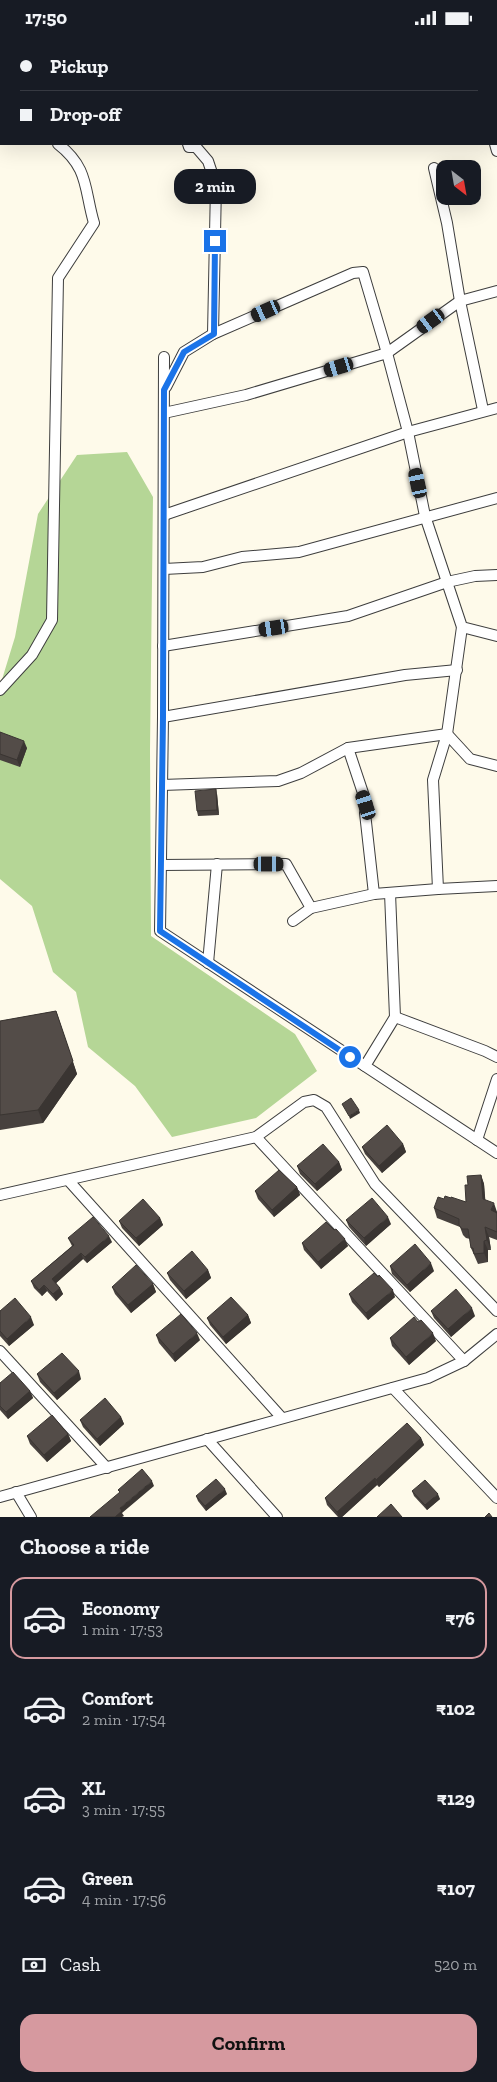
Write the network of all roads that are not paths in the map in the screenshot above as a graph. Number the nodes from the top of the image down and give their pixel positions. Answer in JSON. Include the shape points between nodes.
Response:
{"nodes":[{"id":1,"x":59,"y":145,"type":"edge"},
{"id":2,"x":188,"y":145,"type":"edge"},
{"id":3,"x":434,"y":168,"type":"dead end"},
{"id":4,"x":497,"y":291,"type":"edge"},
{"id":5,"x":460,"y":301,"type":"junction"},
{"id":6,"x":214,"y":334,"type":"junction"},
{"id":7,"x":387,"y":353,"type":"junction"},
{"id":8,"x":164,"y":357,"type":"dead end"},
{"id":9,"x":164,"y":390,"type":"junction"},
{"id":10,"x":497,"y":408,"type":"edge"},
{"id":11,"x":483,"y":410,"type":"junction"},
{"id":12,"x":164,"y":413,"type":"junction"},
{"id":13,"x":408,"y":432,"type":"junction"},
{"id":14,"x":497,"y":498,"type":"edge"},
{"id":15,"x":164,"y":515,"type":"junction"},
{"id":16,"x":425,"y":516,"type":"junction"},
{"id":17,"x":164,"y":569,"type":"junction"},
{"id":18,"x":497,"y":575,"type":"edge"},
{"id":19,"x":447,"y":582,"type":"junction"},
{"id":20,"x":462,"y":627,"type":"junction"},
{"id":21,"x":497,"y":636,"type":"edge"},
{"id":22,"x":164,"y":646,"type":"junction"},
{"id":23,"x":457,"y":670,"type":"junction"},
{"id":24,"x":0,"y":690,"type":"edge"},
{"id":25,"x":163,"y":717,"type":"junction"},
{"id":26,"x":447,"y":734,"type":"junction"},
{"id":27,"x":348,"y":748,"type":"junction"},
{"id":28,"x":497,"y":767,"type":"edge"},
{"id":29,"x":162,"y":785,"type":"junction"},
{"id":30,"x":217,"y":864,"type":"junction"},
{"id":31,"x":161,"y":865,"type":"junction"},
{"id":32,"x":497,"y":886,"type":"edge"},
{"id":33,"x":438,"y":889,"type":"junction"},
{"id":34,"x":390,"y":893,"type":"junction"},
{"id":35,"x":374,"y":894,"type":"junction"},
{"id":36,"x":311,"y":907,"type":"junction"},
{"id":37,"x":293,"y":921,"type":"dead end"},
{"id":38,"x":208,"y":963,"type":"junction"},
{"id":39,"x":395,"y":1017,"type":"junction"},
{"id":40,"x":497,"y":1057,"type":"edge"},
{"id":41,"x":365,"y":1067,"type":"junction"},
{"id":42,"x":497,"y":1079,"type":"edge"},
{"id":43,"x":256,"y":1137,"type":"junction"},
{"id":44,"x":477,"y":1140,"type":"junction"},
{"id":45,"x":497,"y":1153,"type":"edge"},
{"id":46,"x":68,"y":1180,"type":"junction"},
{"id":47,"x":0,"y":1195,"type":"edge"},
{"id":48,"x":497,"y":1311,"type":"edge"},
{"id":49,"x":497,"y":1334,"type":"edge"},
{"id":50,"x":0,"y":1351,"type":"edge"},
{"id":51,"x":464,"y":1361,"type":"junction"},
{"id":52,"x":393,"y":1388,"type":"junction"},
{"id":53,"x":282,"y":1418,"type":"junction"},
{"id":54,"x":207,"y":1439,"type":"junction"},
{"id":55,"x":107,"y":1468,"type":"junction"},
{"id":56,"x":16,"y":1492,"type":"junction"},
{"id":57,"x":0,"y":1497,"type":"edge"},
{"id":58,"x":497,"y":1498,"type":"edge"},
{"id":59,"x":31,"y":1517,"type":"edge"},
{"id":60,"x":278,"y":1517,"type":"edge"}],
"edges":[{"from":1,"to":24,"type":"street","via":[[72,155],[83,176],[94,223],[58,278],[52,620],[32,655]]},
{"from":2,"to":6,"type":"street","via":[[196,147],[208,161],[216,185]]},
{"from":3,"to":5,"type":"street"},
{"from":4,"to":5,"type":"street"},
{"from":5,"to":7,"type":"street"},
{"from":5,"to":11,"type":"street"},
{"from":6,"to":7,"type":"street","via":[[353,273],[363,272]]},
{"from":6,"to":9,"type":"street","via":[[184,352]]},
{"from":7,"to":12,"type":"street","via":[[246,395]]},
{"from":7,"to":13,"type":"street"},
{"from":8,"to":9,"type":"street"},
{"from":9,"to":12,"type":"street"},
{"from":10,"to":11,"type":"street"},
{"from":11,"to":13,"type":"street"},
{"from":12,"to":15,"type":"street"},
{"from":13,"to":15,"type":"street"},
{"from":13,"to":16,"type":"street"},
{"from":14,"to":16,"type":"street"},
{"from":15,"to":17,"type":"street"},
{"from":16,"to":17,"type":"street","via":[[299,552],[242,557],[203,567]]},
{"from":16,"to":19,"type":"street"},
{"from":17,"to":22,"type":"street"},
{"from":18,"to":19,"type":"street"},
{"from":19,"to":20,"type":"street"},
{"from":19,"to":22,"type":"street","via":[[348,616]]},
{"from":20,"to":21,"type":"street"},
{"from":20,"to":23,"type":"street"},
{"from":22,"to":25,"type":"street"},
{"from":23,"to":25,"type":"street","via":[[406,675]]},
{"from":23,"to":26,"type":"street"},
{"from":25,"to":29,"type":"street"},
{"from":26,"to":27,"type":"street"},
{"from":26,"to":28,"type":"street","via":[[470,759]]},
{"from":26,"to":33,"type":"street","via":[[433,780]]},
{"from":27,"to":29,"type":"street","via":[[301,773],[278,781]]},
{"from":27,"to":35,"type":"street","via":[[366,805],[364,813]]},
{"from":29,"to":31,"type":"street"},
{"from":30,"to":31,"type":"street"},
{"from":30,"to":36,"type":"street","via":[[286,864]]},
{"from":30,"to":38,"type":"street"},
{"from":31,"to":38,"type":"street","via":[[160,931]]},
{"from":32,"to":33,"type":"street"},
{"from":33,"to":34,"type":"street"},
{"from":34,"to":35,"type":"street"},
{"from":34,"to":39,"type":"street"},
{"from":35,"to":36,"type":"street"},
{"from":36,"to":37,"type":"street"},
{"from":38,"to":41,"type":"street"},
{"from":39,"to":40,"type":"street"},
{"from":39,"to":41,"type":"street"},
{"from":41,"to":44,"type":"street"},
{"from":42,"to":44,"type":"street"},
{"from":43,"to":46,"type":"street"},
{"from":43,"to":48,"type":"street","via":[[304,1102],[314,1100],[326,1107],[375,1184]]},
{"from":43,"to":51,"type":"street"},
{"from":44,"to":45,"type":"street"},
{"from":46,"to":47,"type":"street"},
{"from":46,"to":53,"type":"street"},
{"from":49,"to":51,"type":"street"},
{"from":50,"to":55,"type":"street"},
{"from":51,"to":52,"type":"street","via":[[428,1378]]},
{"from":52,"to":53,"type":"street"},
{"from":52,"to":58,"type":"street"},
{"from":53,"to":54,"type":"street"},
{"from":54,"to":55,"type":"street"},
{"from":54,"to":60,"type":"street"},
{"from":55,"to":56,"type":"street"},
{"from":56,"to":57,"type":"street"},
{"from":56,"to":59,"type":"street"}]}
